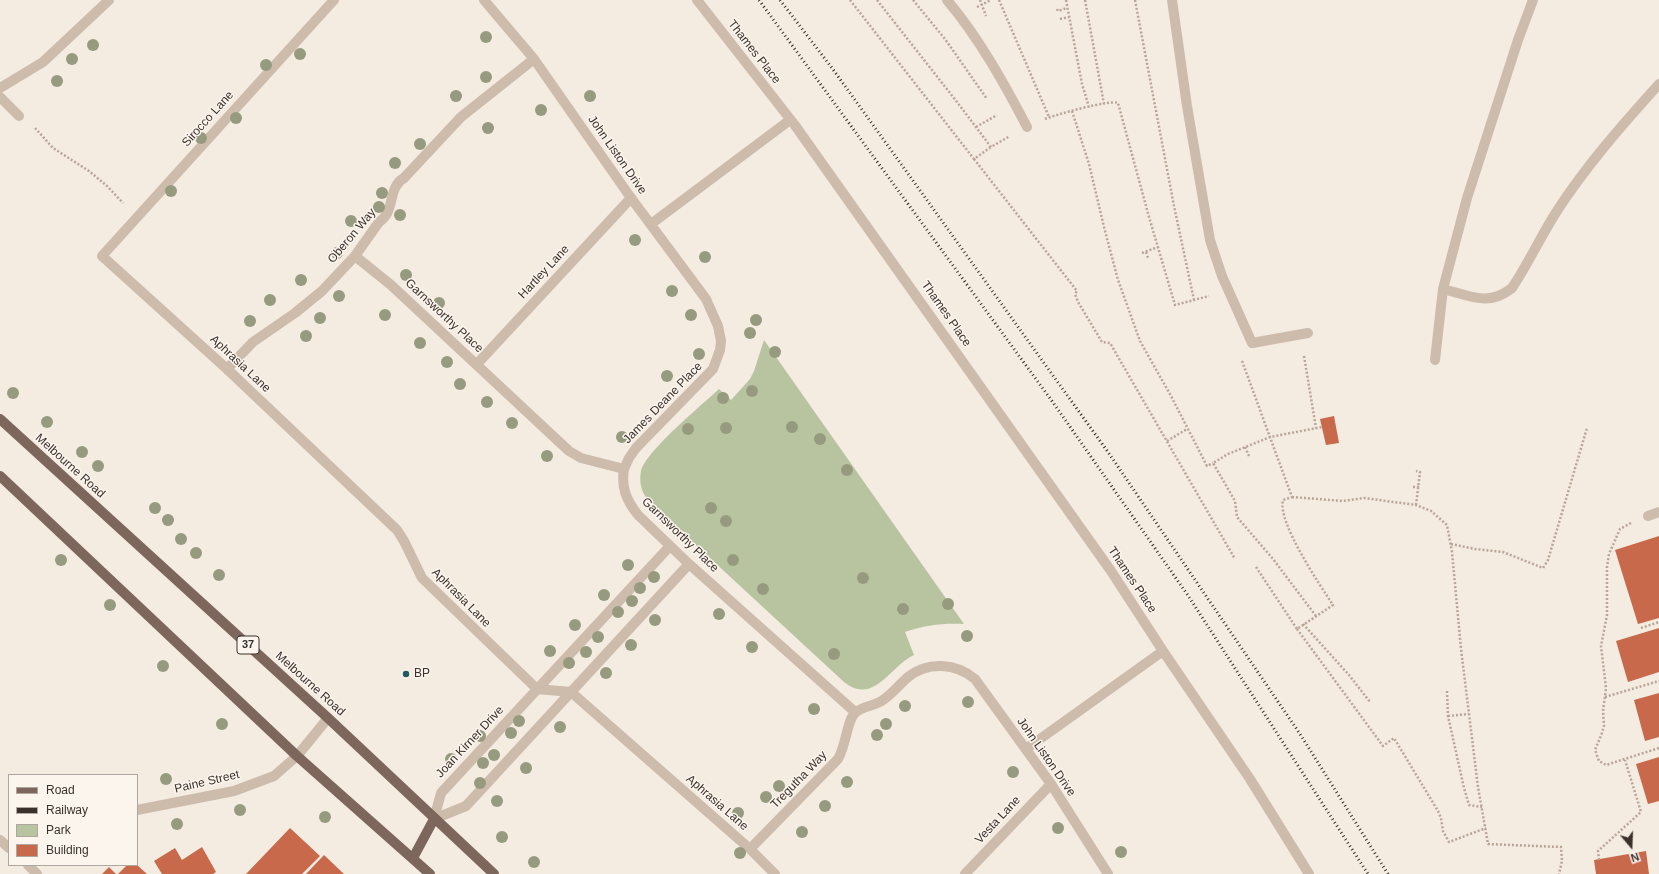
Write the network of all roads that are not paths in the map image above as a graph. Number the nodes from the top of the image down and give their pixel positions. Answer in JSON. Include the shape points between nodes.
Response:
{"nodes":[{"id":1,"x":109,"y":0,"type":"edge"},
{"id":2,"x":334,"y":0,"type":"edge"},
{"id":3,"x":484,"y":0,"type":"edge"},
{"id":4,"x":697,"y":0,"type":"edge"},
{"id":5,"x":947,"y":0,"type":"edge"},
{"id":6,"x":1172,"y":0,"type":"edge"},
{"id":7,"x":1533,"y":0,"type":"edge"},
{"id":8,"x":534,"y":59,"type":"junction"},
{"id":9,"x":1659,"y":84,"type":"edge"},
{"id":10,"x":0,"y":88,"type":"edge"},
{"id":11,"x":0,"y":97,"type":"edge"},
{"id":12,"x":19,"y":116,"type":"road end"},
{"id":13,"x":790,"y":120,"type":"junction"},
{"id":14,"x":1027,"y":127,"type":"road end"},
{"id":15,"x":631,"y":198,"type":"junction"},
{"id":16,"x":651,"y":224,"type":"junction"},
{"id":17,"x":102,"y":256,"type":"joint"},
{"id":18,"x":355,"y":256,"type":"junction"},
{"id":19,"x":1443,"y":289,"type":"junction"},
{"id":20,"x":719,"y":331,"type":"joint"},
{"id":21,"x":1308,"y":333,"type":"dead end"},
{"id":22,"x":1435,"y":360,"type":"dead end"},
{"id":23,"x":476,"y":364,"type":"junction"},
{"id":24,"x":226,"y":369,"type":"junction"},
{"id":25,"x":0,"y":419,"type":"edge"},
{"id":26,"x":624,"y":469,"type":"junction"},
{"id":27,"x":0,"y":476,"type":"edge"},
{"id":28,"x":1659,"y":512,"type":"edge"},
{"id":29,"x":1648,"y":516,"type":"road end"},
{"id":30,"x":670,"y":546,"type":"junction"},
{"id":31,"x":689,"y":564,"type":"junction"},
{"id":32,"x":1163,"y":651,"type":"junction"},
{"id":33,"x":537,"y":690,"type":"junction"},
{"id":34,"x":571,"y":692,"type":"junction"},
{"id":35,"x":855,"y":712,"type":"junction"},
{"id":36,"x":328,"y":718,"type":"junction"},
{"id":37,"x":1026,"y":749,"type":"junction"},
{"id":38,"x":297,"y":756,"type":"junction"},
{"id":39,"x":1051,"y":784,"type":"junction"},
{"id":40,"x":138,"y":810,"type":"edge"},
{"id":41,"x":434,"y":820,"type":"junction"},
{"id":42,"x":0,"y":838,"type":"edge"},
{"id":43,"x":8,"y":847,"type":"edge"},
{"id":44,"x":750,"y":849,"type":"junction"},
{"id":45,"x":413,"y":858,"type":"junction"},
{"id":46,"x":29,"y":866,"type":"edge"},
{"id":47,"x":37,"y":874,"type":"edge"},
{"id":48,"x":430,"y":874,"type":"edge"},
{"id":49,"x":494,"y":874,"type":"edge"},
{"id":50,"x":775,"y":874,"type":"edge"},
{"id":51,"x":965,"y":874,"type":"edge"},
{"id":52,"x":1108,"y":874,"type":"edge"},
{"id":53,"x":1309,"y":874,"type":"edge"}],
"edges":[{"from":1,"to":10,"type":"street","via":[[43,62]]},
{"from":2,"to":17,"type":"street","name":"Sirocco Lane"},
{"from":3,"to":8,"type":"street","name":"John Liston Drive"},
{"from":4,"to":13,"type":"street","name":"Thames Place"},
{"from":5,"to":14,"type":"street","via":[[977,41]]},
{"from":6,"to":21,"type":"street","via":[[1200,191],[1210,240],[1222,276],[1252,343]]},
{"from":7,"to":19,"type":"street","via":[[1467,198]]},
{"from":8,"to":15,"type":"street","name":"John Liston Drive"},
{"from":8,"to":18,"type":"street","name":"Oberon Way","via":[[462,117],[399,181],[387,215]]},
{"from":9,"to":19,"type":"street","via":[[1608,142],[1575,186],[1512,288],[1500,296],[1487,300]]},
{"from":11,"to":12,"type":"street"},
{"from":13,"to":16,"type":"street"},
{"from":13,"to":32,"type":"street","name":"Thames Place","via":[[1106,565]]},
{"from":15,"to":16,"type":"street","name":"John Liston Drive"},
{"from":15,"to":23,"type":"street","name":"Hartley Lane"},
{"from":16,"to":20,"type":"street","name":"John Liston Drive","via":[[706,299]]},
{"from":17,"to":24,"type":"street","name":"Aphrasia Lane"},
{"from":18,"to":23,"type":"street","name":"Garnsworthy Place"},
{"from":18,"to":24,"type":"street","name":"Oberon Way","via":[[317,295],[253,342]]},
{"from":19,"to":22,"type":"street"},
{"from":20,"to":26,"type":"street","name":"James Deane Place","via":[[720,350],[713,369],[636,448]]},
{"from":23,"to":26,"type":"street","name":"Garnsworthy Place","via":[[573,454]]},
{"from":24,"to":33,"type":"street","name":"Aphrasia Lane","via":[[397,530],[422,578]]},
{"from":25,"to":36,"type":"main road","name":"Melbourne Road","number":"37"},
{"from":26,"to":30,"type":"street","name":"Garnsworthy Place","via":[[623,486],[626,499]]},
{"from":27,"to":38,"type":"main road"},
{"from":28,"to":29,"type":"street"},
{"from":30,"to":31,"type":"street","name":"Garnsworthy Place"},
{"from":30,"to":33,"type":"street","name":"Joan Kirner Drive"},
{"from":31,"to":34,"type":"street"},
{"from":31,"to":35,"type":"street","name":"Garnsworthy Place"},
{"from":32,"to":37,"type":"street"},
{"from":32,"to":53,"type":"street","name":"Thames Place","via":[[1250,779]]},
{"from":33,"to":34,"type":"street"},
{"from":33,"to":41,"type":"street","name":"Joan Kirner Drive","via":[[441,793]]},
{"from":34,"to":41,"type":"street","via":[[466,806]]},
{"from":34,"to":44,"type":"street","name":"Aphrasia Lane"},
{"from":35,"to":37,"type":"street","name":"John Liston Drive","via":[[884,700],[915,672],[932,666],[951,666],[963,670],[975,679]]},
{"from":35,"to":44,"type":"street","name":"Tregutha Way","via":[[838,759]]},
{"from":36,"to":38,"type":"street","name":"Paine Street"},
{"from":36,"to":41,"type":"main road","name":"Melbourne Road","number":"37"},
{"from":37,"to":39,"type":"street","name":"John Liston Drive"},
{"from":38,"to":40,"type":"street","name":"Paine Street","via":[[274,776],[234,791]]},
{"from":38,"to":45,"type":"main road"},
{"from":39,"to":51,"type":"street","name":"Vesta Lane"},
{"from":39,"to":52,"type":"street","name":"John Liston Drive"},
{"from":41,"to":45,"type":"main road"},
{"from":41,"to":49,"type":"main road","name":"Melbourne Road","number":"37"},
{"from":42,"to":43,"type":"street"},
{"from":44,"to":50,"type":"street","name":"Aphrasia Lane"},
{"from":45,"to":48,"type":"main road"},
{"from":46,"to":47,"type":"street"}]}
